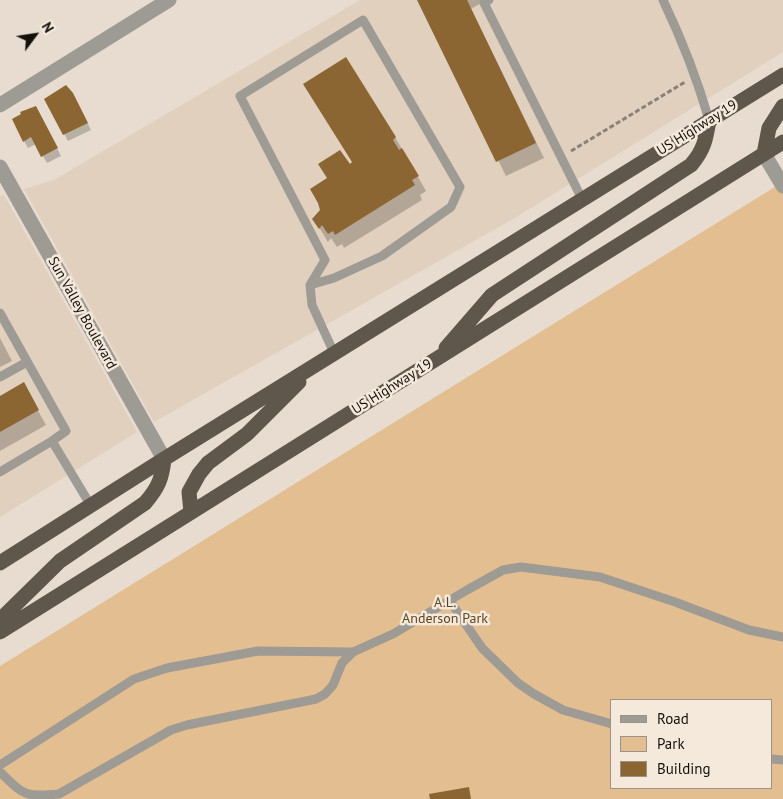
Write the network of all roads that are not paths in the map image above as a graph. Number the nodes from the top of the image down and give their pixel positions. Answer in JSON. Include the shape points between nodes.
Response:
{"nodes":[{"id":1,"x":169,"y":0,"type":"edge"},
{"id":2,"x":489,"y":0,"type":"edge"},
{"id":3,"x":663,"y":0,"type":"edge"},
{"id":4,"x":783,"y":74,"type":"edge"},
{"id":5,"x":0,"y":105,"type":"edge"},
{"id":6,"x":783,"y":106,"type":"edge"},
{"id":7,"x":710,"y":120,"type":"junction"},
{"id":8,"x":783,"y":142,"type":"edge"},
{"id":9,"x":764,"y":154,"type":"junction"},
{"id":10,"x":0,"y":166,"type":"edge"},
{"id":11,"x":783,"y":186,"type":"edge"},
{"id":12,"x":582,"y":199,"type":"junction"},
{"id":13,"x":310,"y":285,"type":"junction"},
{"id":14,"x":0,"y":313,"type":"edge"},
{"id":15,"x":334,"y":353,"type":"junction"},
{"id":16,"x":435,"y":361,"type":"junction"},
{"id":17,"x":27,"y":362,"type":"junction"},
{"id":18,"x":320,"y":362,"type":"junction"},
{"id":19,"x":0,"y":377,"type":"edge"},
{"id":20,"x":52,"y":441,"type":"junction"},
{"id":21,"x":164,"y":459,"type":"junction"},
{"id":22,"x":0,"y":472,"type":"edge"},
{"id":23,"x":91,"y":506,"type":"junction"},
{"id":24,"x":191,"y":512,"type":"junction"},
{"id":25,"x":0,"y":563,"type":"edge"},
{"id":26,"x":450,"y":601,"type":"junction"},
{"id":27,"x":0,"y":620,"type":"edge"},
{"id":28,"x":0,"y":632,"type":"edge"},
{"id":29,"x":783,"y":637,"type":"edge"},
{"id":30,"x":353,"y":652,"type":"junction"},
{"id":31,"x":610,"y":723,"type":"edge"},
{"id":32,"x":0,"y":765,"type":"edge"},
{"id":33,"x":0,"y":772,"type":"edge"}],
"edges":[{"from":1,"to":5,"type":"street"},
{"from":2,"to":12,"type":"lane","via":[[484,3]]},
{"from":3,"to":7,"type":"lane","via":[[696,75]]},
{"from":4,"to":7,"type":"highway","name":"US Highway 19"},
{"from":6,"to":9,"type":"highway","via":[[769,128]]},
{"from":7,"to":12,"type":"highway","name":"US Highway 19"},
{"from":7,"to":16,"type":"highway","via":[[701,153],[691,165],[492,295]]},
{"from":8,"to":9,"type":"highway","name":"US Highway 19"},
{"from":9,"to":11,"type":"street"},
{"from":9,"to":16,"type":"highway","name":"US Highway 19"},
{"from":10,"to":21,"type":"street","name":"Sun Valley Boulevard"},
{"from":12,"to":15,"type":"highway","name":"US Highway 19"},
{"from":13,"to":13,"type":"lane","via":[[325,260],[240,96],[363,20],[460,186],[451,207],[382,256]]},
{"from":13,"to":15,"type":"lane","via":[[312,305]]},
{"from":14,"to":17,"type":"lane"},
{"from":15,"to":18,"type":"highway","name":"US Highway 19"},
{"from":16,"to":24,"type":"highway","name":"US Highway 19"},
{"from":17,"to":19,"type":"lane"},
{"from":17,"to":20,"type":"lane","via":[[66,431]]},
{"from":18,"to":21,"type":"highway","name":"US Highway 19"},
{"from":18,"to":24,"type":"highway","via":[[247,434],[203,468],[188,492]]},
{"from":20,"to":22,"type":"lane"},
{"from":20,"to":23,"type":"lane"},
{"from":21,"to":23,"type":"highway","name":"US Highway 19"},
{"from":21,"to":27,"type":"highway","via":[[162,475],[145,503],[60,561]]},
{"from":23,"to":25,"type":"highway","name":"US Highway 19"},
{"from":24,"to":28,"type":"highway","name":"US Highway 19"},
{"from":26,"to":29,"type":"lane","via":[[503,570],[521,566],[600,577],[749,630]]},
{"from":26,"to":30,"type":"lane","via":[[393,634]]},
{"from":26,"to":31,"type":"lane","via":[[482,648],[518,683],[563,710]]},
{"from":30,"to":32,"type":"lane","via":[[258,651],[167,668],[134,679]]},
{"from":30,"to":33,"type":"lane","via":[[342,663],[333,685],[316,699],[171,730],[59,794],[38,796],[22,793]]}]}
